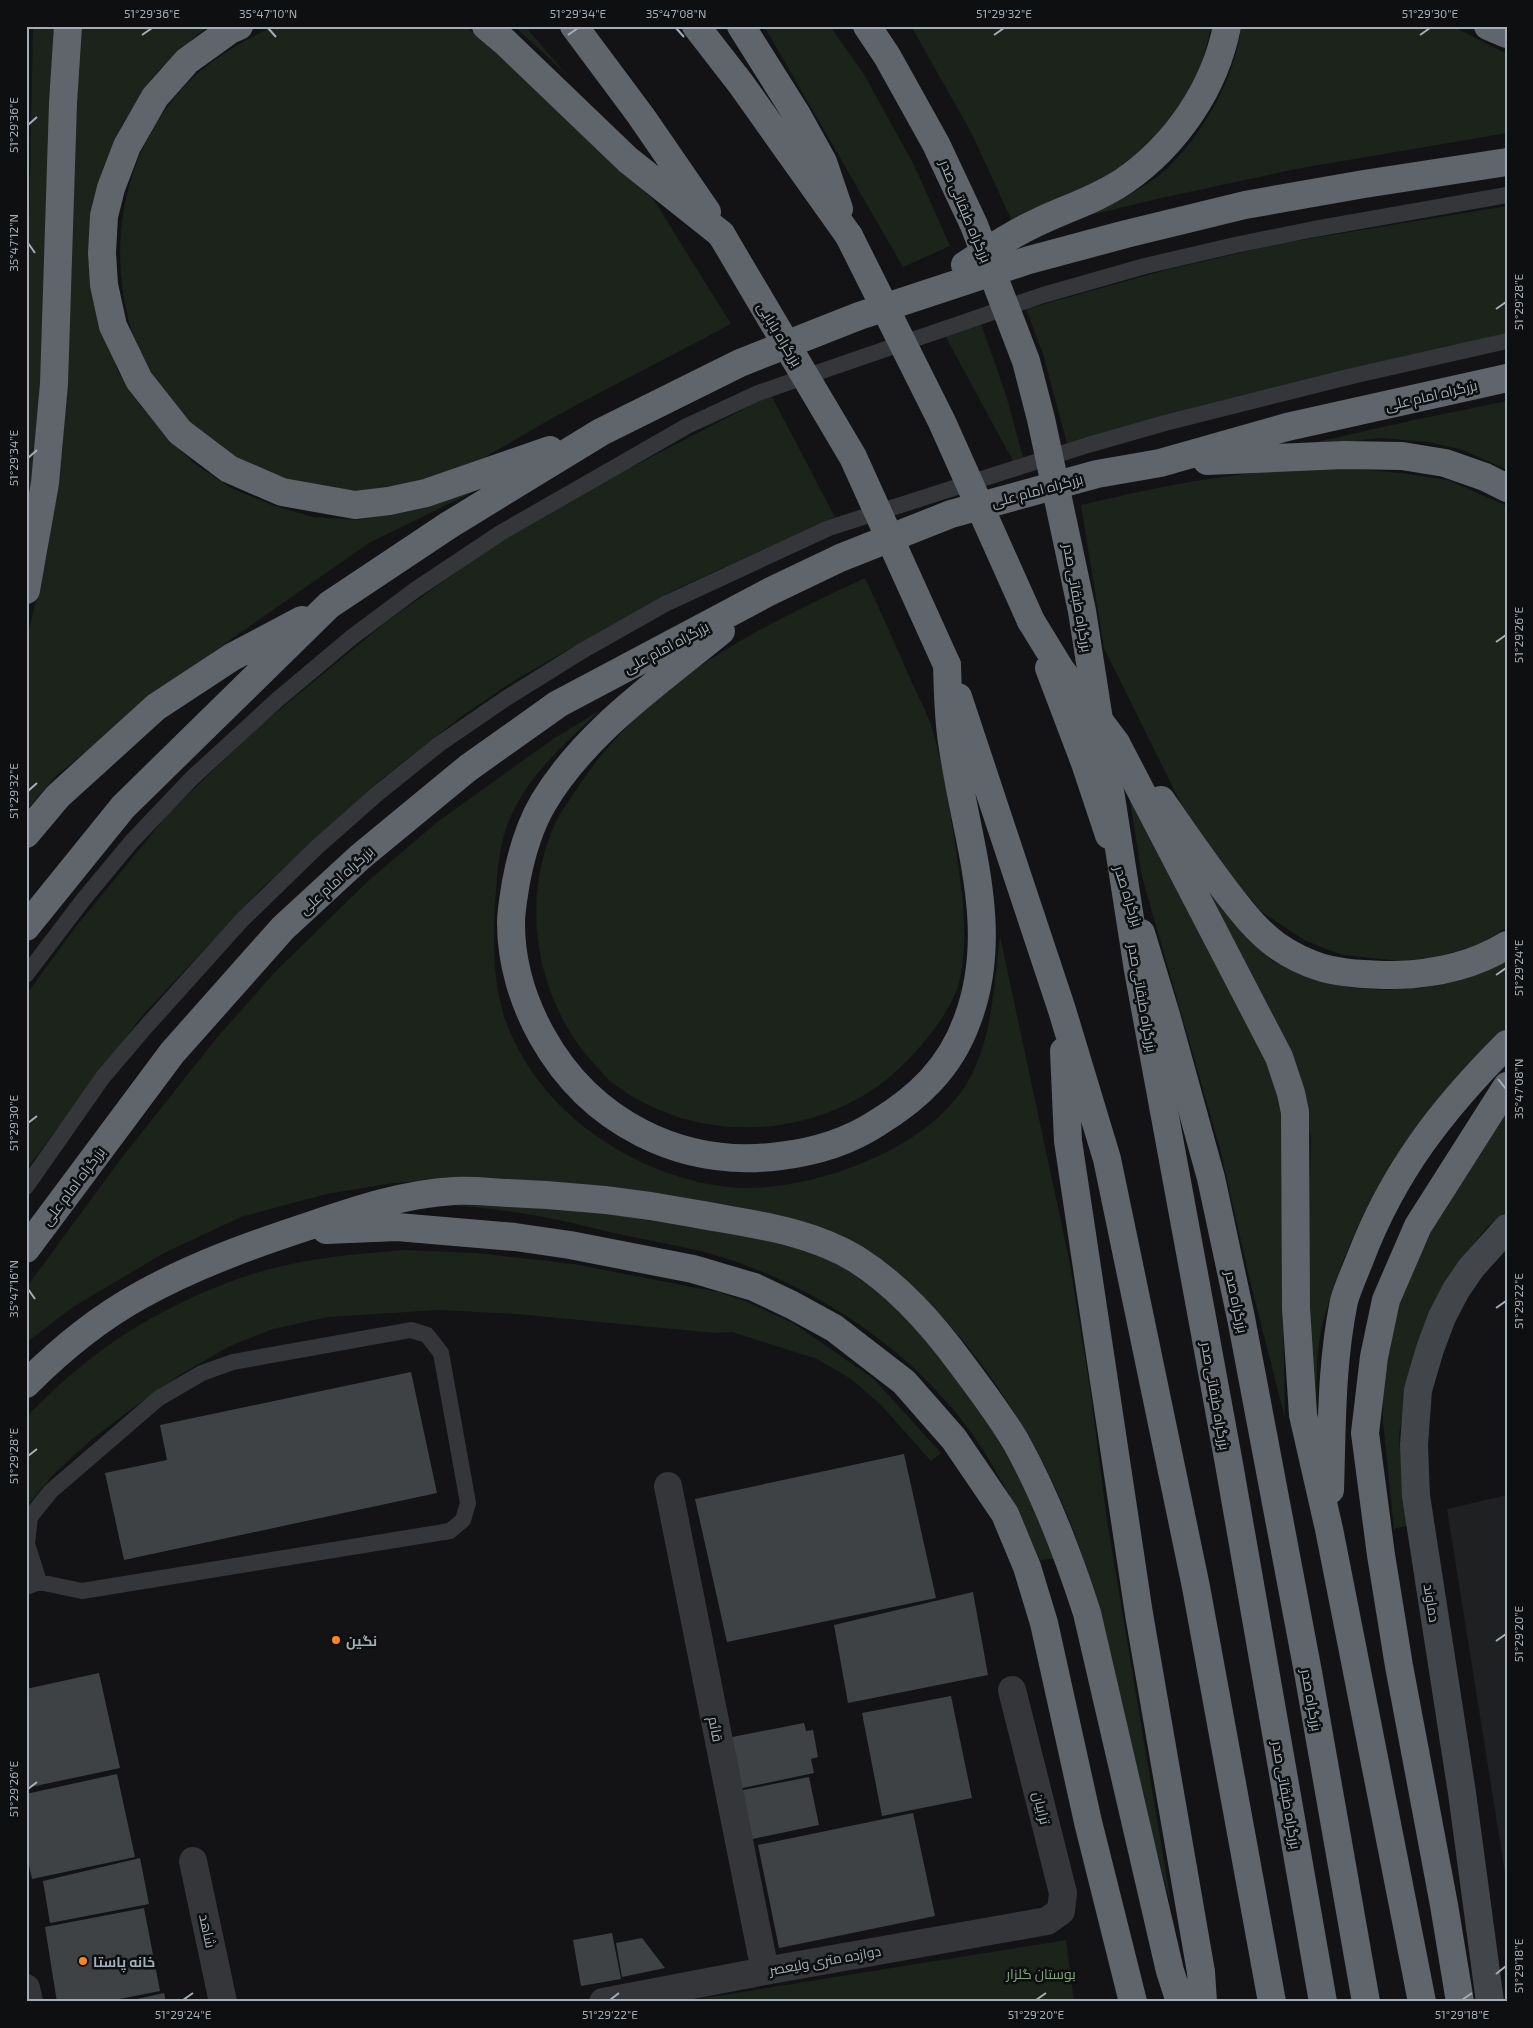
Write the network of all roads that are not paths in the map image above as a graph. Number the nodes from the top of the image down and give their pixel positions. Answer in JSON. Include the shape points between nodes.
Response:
{"nodes":[{"id":1,"x":68,"y":26,"type":"edge"},
{"id":2,"x":239,"y":26,"type":"edge"},
{"id":3,"x":486,"y":26,"type":"edge"},
{"id":4,"x":574,"y":26,"type":"edge"},
{"id":5,"x":696,"y":26,"type":"edge"},
{"id":6,"x":741,"y":26,"type":"edge"},
{"id":7,"x":867,"y":26,"type":"edge"},
{"id":8,"x":1227,"y":26,"type":"edge"},
{"id":9,"x":1488,"y":26,"type":"edge"},
{"id":10,"x":1507,"y":34,"type":"edge"},
{"id":11,"x":1507,"y":162,"type":"edge"},
{"id":12,"x":1507,"y":196,"type":"edge"},
{"id":13,"x":721,"y":234,"type":"junction"},
{"id":14,"x":849,"y":236,"type":"junction"},
{"id":15,"x":926,"y":294,"type":"junction"},
{"id":16,"x":1507,"y":342,"type":"edge"},
{"id":17,"x":1507,"y":378,"type":"edge"},
{"id":18,"x":601,"y":432,"type":"junction"},
{"id":19,"x":1160,"y":463,"type":"junction"},
{"id":20,"x":1507,"y":488,"type":"edge"},
{"id":21,"x":26,"y":590,"type":"edge"},
{"id":22,"x":767,"y":593,"type":"junction"},
{"id":23,"x":329,"y":605,"type":"junction"},
{"id":24,"x":1030,"y":621,"type":"junction"},
{"id":25,"x":946,"y":665,"type":"junction"},
{"id":26,"x":1116,"y":743,"type":"junction"},
{"id":27,"x":26,"y":834,"type":"edge"},
{"id":28,"x":26,"y":927,"type":"edge"},
{"id":29,"x":1507,"y":945,"type":"edge"},
{"id":30,"x":26,"y":975,"type":"edge"},
{"id":31,"x":1062,"y":1010,"type":"junction"},
{"id":32,"x":1507,"y":1044,"type":"edge"},
{"id":33,"x":1507,"y":1086,"type":"edge"},
{"id":34,"x":26,"y":1186,"type":"edge"},
{"id":35,"x":1507,"y":1228,"type":"edge"},
{"id":36,"x":292,"y":1231,"type":"junction"},
{"id":37,"x":26,"y":1248,"type":"edge"},
{"id":38,"x":26,"y":1384,"type":"edge"},
{"id":39,"x":668,"y":1486,"type":"dead end"},
{"id":40,"x":1329,"y":1529,"type":"junction"},
{"id":41,"x":32,"y":1584,"type":"edge"},
{"id":42,"x":1012,"y":1690,"type":"dead end"},
{"id":43,"x":192,"y":1861,"type":"dead end"},
{"id":44,"x":1047,"y":1921,"type":"joint"},
{"id":45,"x":764,"y":1971,"type":"junction"},
{"id":46,"x":26,"y":1988,"type":"edge"},
{"id":47,"x":672,"y":1995,"type":"edge"},
{"id":48,"x":29,"y":2002,"type":"edge"},
{"id":49,"x":223,"y":2002,"type":"edge"},
{"id":50,"x":603,"y":2002,"type":"edge"},
{"id":51,"x":1133,"y":2002,"type":"edge"},
{"id":52,"x":1180,"y":2002,"type":"edge"},
{"id":53,"x":1203,"y":2002,"type":"edge"},
{"id":54,"x":1272,"y":2002,"type":"edge"},
{"id":55,"x":1323,"y":2002,"type":"edge"},
{"id":56,"x":1366,"y":2002,"type":"edge"},
{"id":57,"x":1422,"y":2002,"type":"edge"},
{"id":58,"x":1460,"y":2002,"type":"edge"},
{"id":59,"x":1490,"y":2002,"type":"edge"}],
"edges":[{"from":1,"to":21,"type":"highway","via":[[54,384],[45,483]]},
{"from":2,"to":18,"type":"highway","via":[[187,61],[155,97],[127,146],[104,216],[104,285],[113,326],[139,380],[180,432],[229,469],[282,492],[355,505],[426,492]]},
{"from":3,"to":13,"type":"highway","via":[[628,160]]},
{"from":4,"to":13,"type":"highway","name":"بزرگراه بابایی","via":[[641,116]]},
{"from":5,"to":14,"type":"highway"},
{"from":6,"to":14,"type":"highway","via":[[823,162]]},
{"from":7,"to":55,"type":"highway","name":"بزرگراه طبقاتی صدر","bridge":true,"via":[[936,144],[974,225],[1026,361],[1041,419],[1082,611],[1138,970]]},
{"from":8,"to":15,"type":"highway","via":[[1222,51],[1208,84],[1187,118],[1146,163],[1123,182],[1095,198],[1034,224],[967,264]]},
{"from":9,"to":10,"type":"highway"},
{"from":11,"to":15,"type":"highway","via":[[1245,205],[1029,260]]},
{"from":12,"to":30,"type":"lane","via":[[1235,245],[1052,292],[758,393],[688,426],[502,532],[352,637],[193,777],[132,841]]},
{"from":13,"to":25,"type":"highway","name":"بزرگراه بابایی","bridge":true,"via":[[853,457]]},
{"from":14,"to":24,"type":"highway","bridge":true,"via":[[942,422]]},
{"from":15,"to":18,"type":"highway","via":[[859,316],[740,364]]},
{"from":16,"to":34,"type":"lane","via":[[1361,374],[1088,444],[829,528],[665,604],[582,651],[438,745],[317,847],[242,920],[143,1030],[103,1077]]},
{"from":17,"to":19,"type":"highway","name":"بزرگراه امام علی","via":[[1287,427]]},
{"from":18,"to":23,"type":"highway","via":[[449,525]]},
{"from":19,"to":20,"type":"highway","via":[[1344,455],[1402,456],[1445,463]]},
{"from":19,"to":22,"type":"highway","name":"بزرگراه امام علی","via":[[1097,474],[951,514],[840,558]]},
{"from":22,"to":25,"type":"highway","via":[[634,703],[580,753],[542,804],[520,860],[511,924],[516,973],[531,1015],[575,1085],[612,1117],[652,1138],[686,1151],[720,1157],[758,1159],[805,1153],[858,1136],[905,1106],[929,1083],[956,1048],[976,989],[984,931],[977,866],[952,747]]},
{"from":22,"to":37,"type":"highway","name":"بزرگراه امام علی","via":[[558,704],[468,768],[360,857],[283,928],[172,1053]]},
{"from":23,"to":27,"type":"highway","via":[[232,657],[156,707],[58,796]]},
{"from":23,"to":28,"type":"highway","via":[[123,807]]},
{"from":24,"to":26,"type":"highway","via":[[1061,670]]},
{"from":24,"to":56,"type":"highway","name":"بزرگراه صدر","via":[[1085,763],[1127,887],[1211,1178],[1274,1492]]},
{"from":25,"to":31,"type":"highway"},
{"from":26,"to":29,"type":"highway","via":[[1252,924],[1276,945],[1301,959],[1325,968],[1373,975],[1415,974],[1471,962]]},
{"from":26,"to":40,"type":"highway","via":[[1279,1057],[1291,1093],[1296,1135],[1296,1308],[1303,1415]]},
{"from":31,"to":53,"type":"highway","via":[[1068,1141],[1139,1614],[1201,1972]]},
{"from":31,"to":54,"type":"highway","via":[[1107,1159],[1196,1588]]},
{"from":32,"to":40,"type":"highway","via":[[1438,1119],[1399,1175],[1370,1233],[1345,1299],[1333,1368]]},
{"from":33,"to":58,"type":"highway","via":[[1418,1226],[1386,1300],[1374,1358],[1365,1434],[1399,1666]]},
{"from":35,"to":59,"type":"main road","name":"دماوند","via":[[1471,1268],[1442,1317],[1418,1390],[1414,1445],[1416,1496],[1462,1793]]},
{"from":36,"to":38,"type":"highway","via":[[210,1261],[140,1296],[89,1330]]},
{"from":36,"to":51,"type":"highway","via":[[397,1227],[515,1237],[693,1269],[754,1287],[792,1304],[834,1328],[904,1382],[954,1439],[1005,1514],[1027,1567],[1044,1623],[1088,1822]]},
{"from":36,"to":52,"type":"highway","via":[[382,1202],[454,1191],[575,1196],[649,1205],[801,1235],[856,1259],[901,1294],[950,1348],[994,1408],[1016,1442],[1061,1538],[1087,1613],[1170,1971]]},
{"from":39,"to":45,"type":"street","name":"قائم"},
{"from":40,"to":57,"type":"highway"},
{"from":41,"to":41,"type":"lane","via":[[82,1591],[450,1531],[463,1520],[468,1503],[441,1353],[427,1335],[411,1330],[233,1362],[202,1373],[159,1398],[51,1491],[30,1518],[27,1544]]},
{"from":42,"to":44,"type":"street","name":"ترابیان","via":[[1063,1893],[1061,1911]]},
{"from":43,"to":49,"type":"street","name":"شاهد"},
{"from":44,"to":45,"type":"street","name":"دوازده متری ولیعصر"},
{"from":45,"to":47,"type":"street","name":"دوازده متری ولیعصر"},
{"from":46,"to":48,"type":"street"},
{"from":47,"to":50,"type":"street","name":"دوازده متری ولیعصر"}]}
